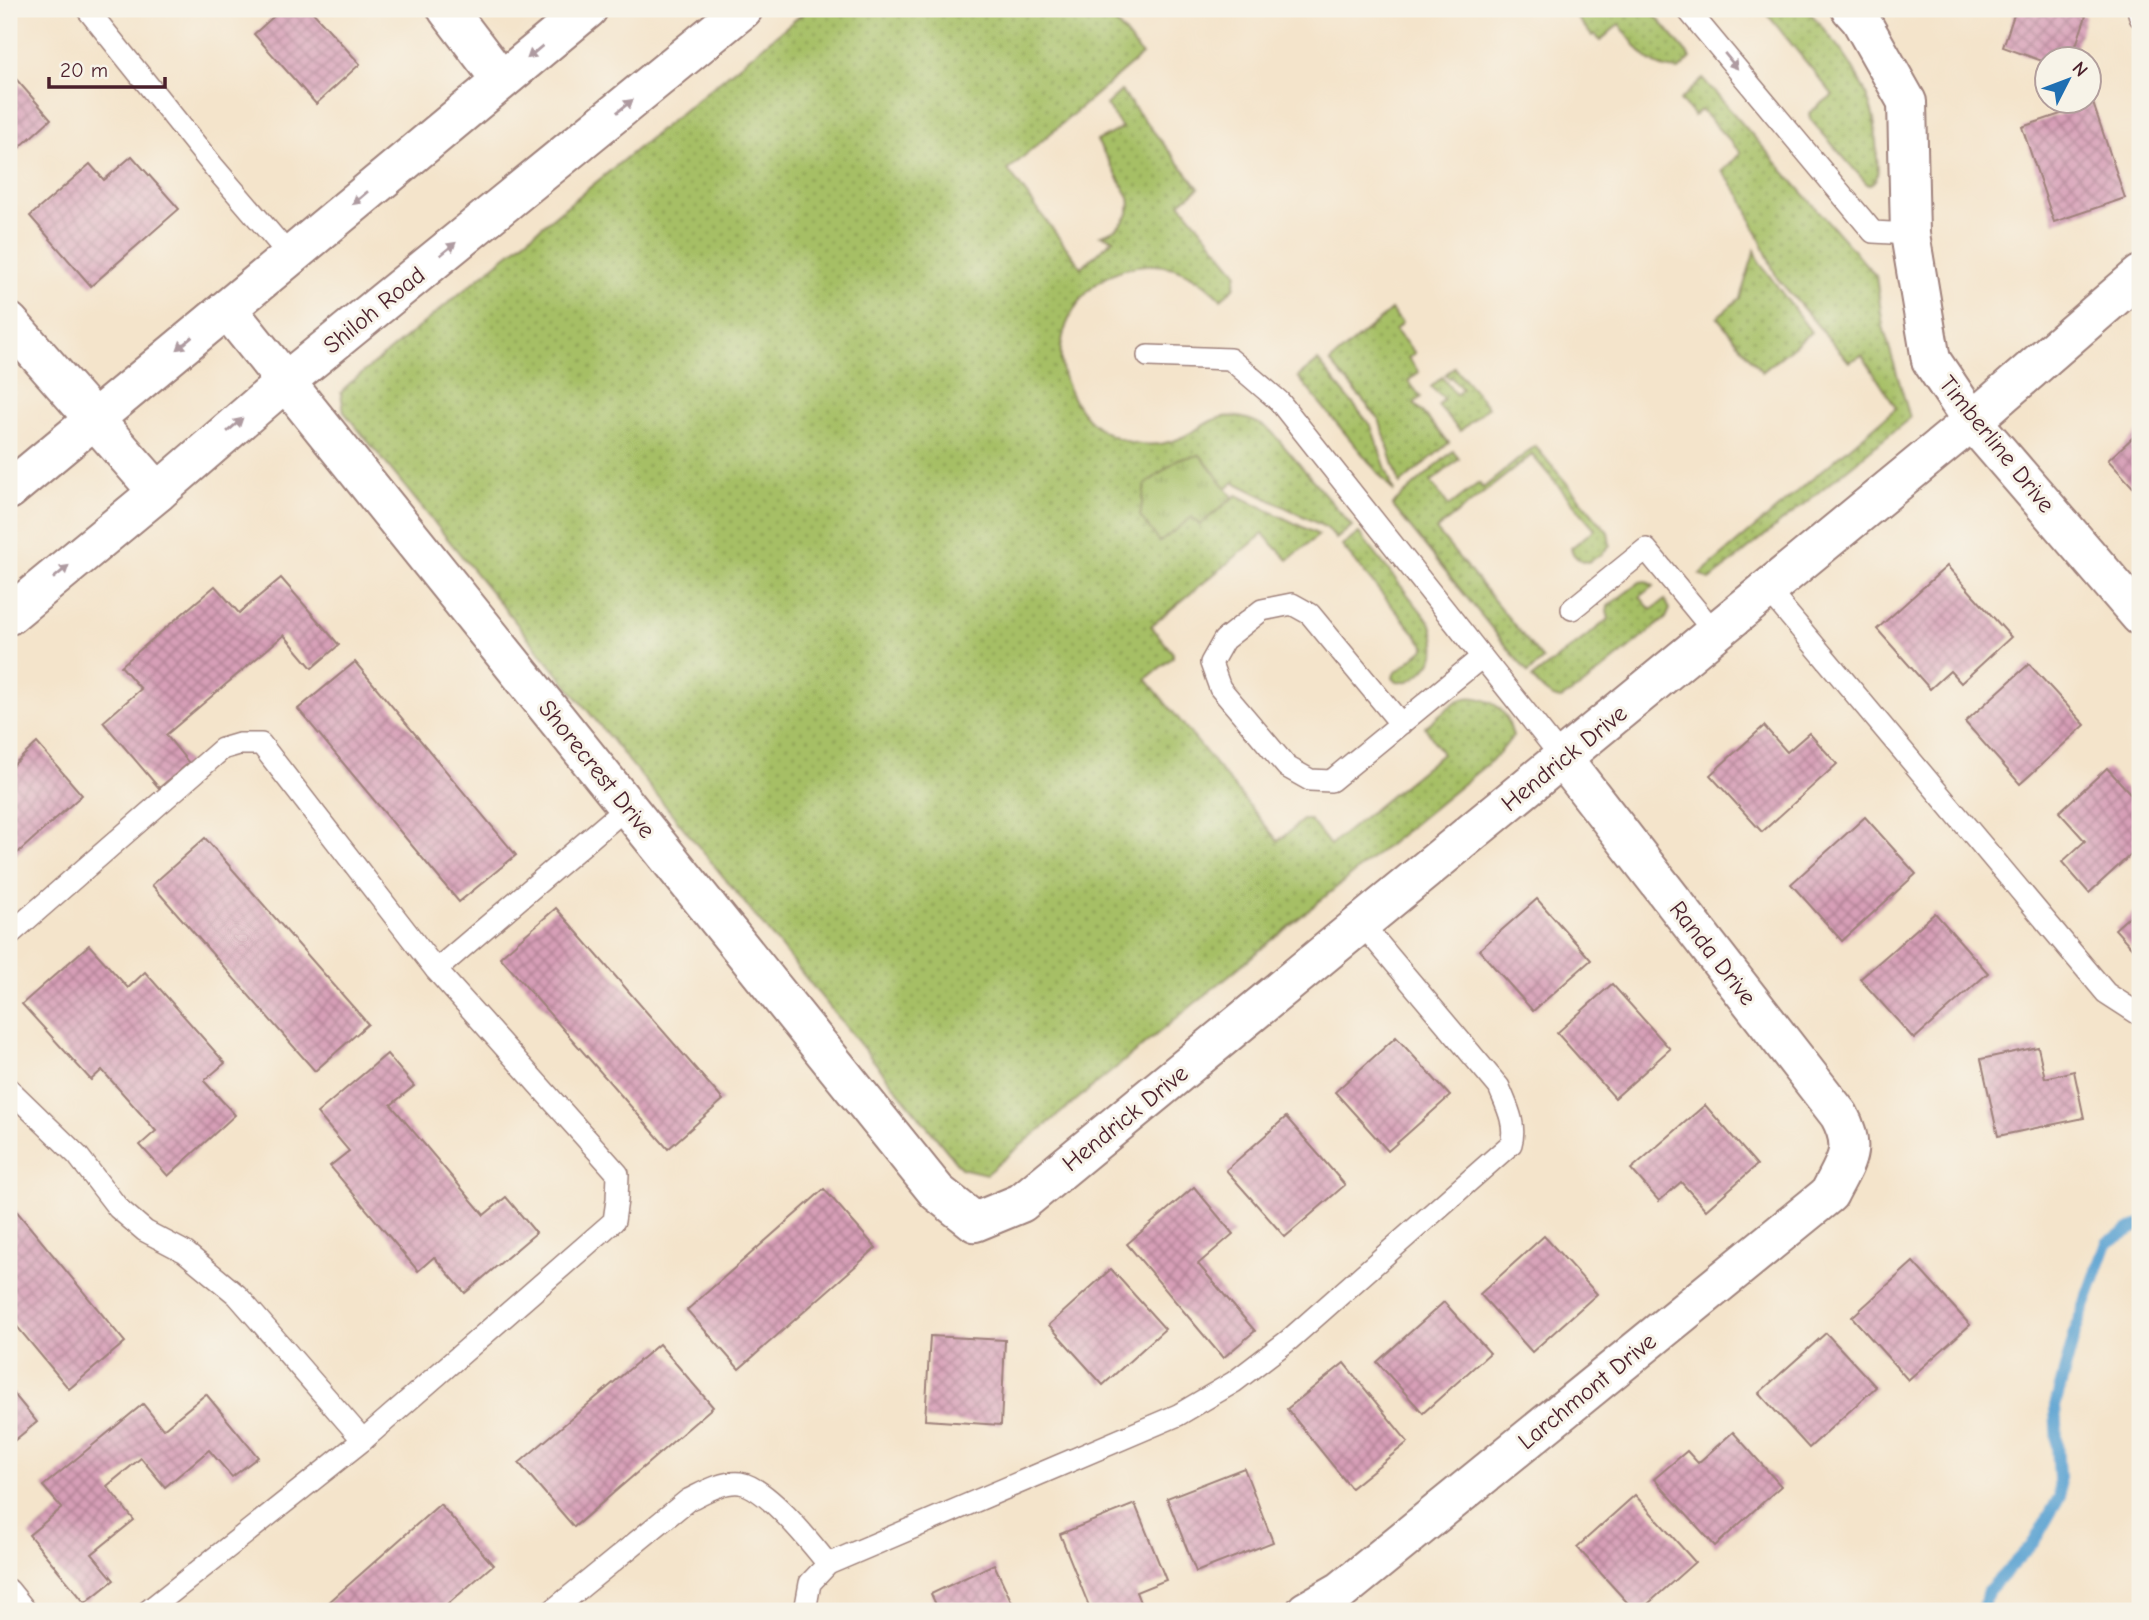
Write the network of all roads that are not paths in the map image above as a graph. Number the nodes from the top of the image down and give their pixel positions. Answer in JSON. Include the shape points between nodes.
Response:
{"nodes":[{"id":1,"x":87,"y":9,"type":"edge"},
{"id":2,"x":447,"y":9,"type":"edge"},
{"id":3,"x":587,"y":9,"type":"edge"},
{"id":4,"x":743,"y":9,"type":"edge"},
{"id":5,"x":1687,"y":9,"type":"edge"},
{"id":6,"x":1851,"y":9,"type":"edge"},
{"id":7,"x":2138,"y":9,"type":"edge"},
{"id":8,"x":2140,"y":17,"type":"edge"},
{"id":9,"x":501,"y":80,"type":"junction"},
{"id":10,"x":1910,"y":234,"type":"junction"},
{"id":11,"x":290,"y":256,"type":"junction"},
{"id":12,"x":2140,"y":275,"type":"edge"},
{"id":13,"x":227,"y":309,"type":"junction"},
{"id":14,"x":9,"y":322,"type":"edge"},
{"id":15,"x":1148,"y":356,"type":"dead end"},
{"id":16,"x":285,"y":382,"type":"junction"},
{"id":17,"x":95,"y":418,"type":"junction"},
{"id":18,"x":1972,"y":421,"type":"junction"},
{"id":19,"x":9,"y":490,"type":"edge"},
{"id":20,"x":158,"y":492,"type":"junction"},
{"id":21,"x":1768,"y":590,"type":"junction"},
{"id":22,"x":1572,"y":608,"type":"dead end"},
{"id":23,"x":9,"y":615,"type":"edge"},
{"id":24,"x":2140,"y":616,"type":"edge"},
{"id":25,"x":1716,"y":634,"type":"junction"},
{"id":26,"x":1482,"y":657,"type":"junction"},
{"id":27,"x":1401,"y":724,"type":"junction"},
{"id":28,"x":1563,"y":759,"type":"junction"},
{"id":29,"x":627,"y":807,"type":"junction"},
{"id":30,"x":1362,"y":924,"type":"junction"},
{"id":31,"x":9,"y":935,"type":"edge"},
{"id":32,"x":436,"y":970,"type":"junction"},
{"id":33,"x":2140,"y":1015,"type":"edge"},
{"id":34,"x":9,"y":1089,"type":"edge"},
{"id":35,"x":1849,"y":1153,"type":"joint"},
{"id":36,"x":975,"y":1222,"type":"joint"},
{"id":37,"x":363,"y":1440,"type":"junction"},
{"id":38,"x":828,"y":1564,"type":"junction"},
{"id":39,"x":9,"y":1590,"type":"edge"},
{"id":40,"x":26,"y":1611,"type":"edge"},
{"id":41,"x":148,"y":1611,"type":"edge"},
{"id":42,"x":552,"y":1611,"type":"edge"},
{"id":43,"x":805,"y":1611,"type":"edge"},
{"id":44,"x":1306,"y":1611,"type":"edge"}],
"edges":[{"from":1,"to":11,"type":"lane"},
{"from":2,"to":9,"type":"street"},
{"from":3,"to":9,"type":"street","one_way":true},
{"from":16,"to":4,"type":"street","name":"Shiloh Road","one_way":true},
{"from":5,"to":10,"type":"lane","one_way":true,"via":[[1873,232]]},
{"from":6,"to":10,"type":"street","name":"Timberline Drive","via":[[1907,102]]},
{"from":7,"to":8,"type":"lane"},
{"from":9,"to":11,"type":"street","one_way":true},
{"from":10,"to":18,"type":"street","name":"Timberline Drive","via":[[1931,360]]},
{"from":11,"to":13,"type":"street"},
{"from":12,"to":18,"type":"street","name":"Hendrick Drive"},
{"from":13,"to":16,"type":"street","name":"Shorecrest Drive"},
{"from":13,"to":17,"type":"street","one_way":true},
{"from":14,"to":17,"type":"street"},
{"from":15,"to":26,"type":"lane","via":[[1230,359],[1279,401]]},
{"from":20,"to":16,"type":"street","name":"Shiloh Road","one_way":true},
{"from":16,"to":29,"type":"street","name":"Shorecrest Drive"},
{"from":17,"to":19,"type":"street"},
{"from":17,"to":20,"type":"street"},
{"from":18,"to":21,"type":"street","name":"Hendrick Drive"},
{"from":18,"to":24,"type":"street","name":"Timberline Drive"},
{"from":23,"to":20,"type":"street","name":"Shiloh Road","one_way":true},
{"from":21,"to":25,"type":"street","name":"Hendrick Drive"},
{"from":21,"to":33,"type":"lane","via":[[2106,993]]},
{"from":22,"to":25,"type":"lane","via":[[1646,549]]},
{"from":25,"to":28,"type":"street","name":"Hendrick Drive"},
{"from":26,"to":27,"type":"lane"},
{"from":26,"to":28,"type":"lane"},
{"from":27,"to":27,"type":"lane","via":[[1331,780],[1310,780],[1287,767],[1220,688],[1211,663],[1224,640],[1262,610],[1292,604],[1310,614]]},
{"from":28,"to":30,"type":"street","name":"Hendrick Drive"},
{"from":28,"to":35,"type":"street","name":"Randa Drive","via":[[1839,1115],[1847,1130]]},
{"from":29,"to":32,"type":"lane"},
{"from":29,"to":36,"type":"street","name":"Shorecrest Drive","via":[[937,1192]]},
{"from":30,"to":36,"type":"street","name":"Hendrick Drive","via":[[1021,1203]]},
{"from":30,"to":38,"type":"lane","via":[[1499,1087],[1511,1117],[1511,1144],[1289,1340],[1234,1382],[1178,1415]]},
{"from":31,"to":32,"type":"lane","via":[[222,748],[261,744]]},
{"from":32,"to":37,"type":"lane","via":[[618,1174],[614,1221]]},
{"from":34,"to":37,"type":"lane","via":[[78,1156],[118,1208],[145,1231],[185,1252],[237,1295]]},
{"from":35,"to":44,"type":"street","name":"Larchmont Drive","via":[[1829,1194],[1341,1591]]},
{"from":37,"to":41,"type":"lane"},
{"from":38,"to":42,"type":"lane","via":[[780,1510],[758,1491],[739,1483],[688,1500]]},
{"from":38,"to":43,"type":"lane","via":[[810,1583]]},
{"from":39,"to":40,"type":"lane"}]}
